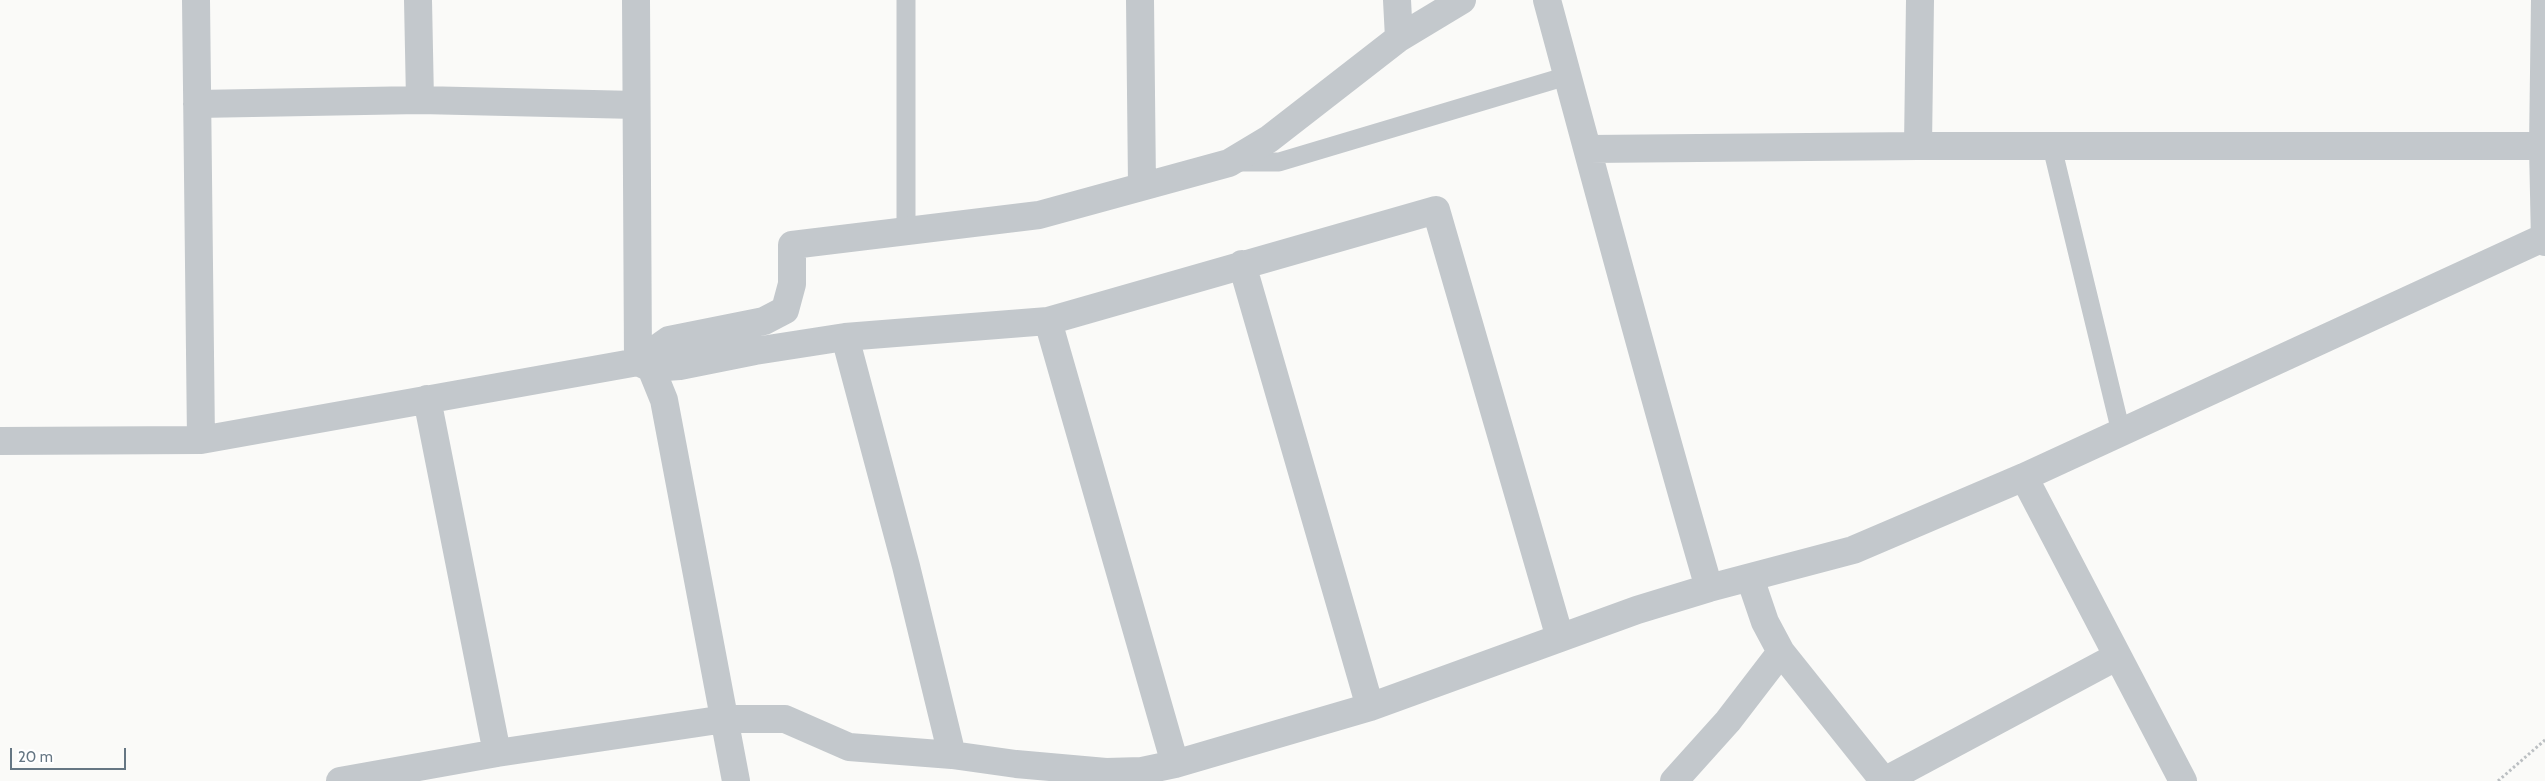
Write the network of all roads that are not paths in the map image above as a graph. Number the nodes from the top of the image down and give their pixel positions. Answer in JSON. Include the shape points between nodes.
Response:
{"nodes":[{"id":1,"x":196,"y":0,"type":"edge"},
{"id":2,"x":418,"y":0,"type":"edge"},
{"id":3,"x":636,"y":0,"type":"edge"},
{"id":4,"x":906,"y":0,"type":"edge"},
{"id":5,"x":1140,"y":0,"type":"edge"},
{"id":6,"x":1397,"y":0,"type":"edge"},
{"id":7,"x":1462,"y":0,"type":"edge"},
{"id":8,"x":1547,"y":0,"type":"edge"},
{"id":9,"x":1920,"y":0,"type":"edge"},
{"id":10,"x":2545,"y":0,"type":"edge"},
{"id":11,"x":1398,"y":38,"type":"junction"},
{"id":12,"x":1568,"y":76,"type":"junction"},
{"id":13,"x":420,"y":100,"type":"junction"},
{"id":14,"x":197,"y":104,"type":"junction"},
{"id":15,"x":636,"y":105,"type":"junction"},
{"id":16,"x":1918,"y":146,"type":"junction"},
{"id":17,"x":2543,"y":146,"type":"junction"},
{"id":18,"x":2052,"y":147,"type":"junction"},
{"id":19,"x":1589,"y":149,"type":"junction"},
{"id":20,"x":1229,"y":162,"type":"junction"},
{"id":21,"x":1142,"y":185,"type":"junction"},
{"id":22,"x":906,"y":230,"type":"junction"},
{"id":23,"x":2544,"y":239,"type":"edge"},
{"id":24,"x":1242,"y":264,"type":"junction"},
{"id":25,"x":1048,"y":321,"type":"junction"},
{"id":26,"x":844,"y":338,"type":"junction"},
{"id":27,"x":645,"y":365,"type":"junction"},
{"id":28,"x":427,"y":399,"type":"junction"},
{"id":29,"x":2121,"y":432,"type":"junction"},
{"id":30,"x":201,"y":440,"type":"junction"},
{"id":31,"x":0,"y":441,"type":"edge"},
{"id":32,"x":2024,"y":477,"type":"junction"},
{"id":33,"x":1750,"y":578,"type":"junction"},
{"id":34,"x":1709,"y":588,"type":"junction"},
{"id":35,"x":1560,"y":638,"type":"junction"},
{"id":36,"x":1780,"y":652,"type":"junction"},
{"id":37,"x":2116,"y":658,"type":"junction"},
{"id":38,"x":1370,"y":707,"type":"junction"},
{"id":39,"x":725,"y":719,"type":"junction"},
{"id":40,"x":497,"y":753,"type":"junction"},
{"id":41,"x":952,"y":755,"type":"junction"},
{"id":42,"x":1176,"y":764,"type":"junction"},
{"id":43,"x":340,"y":781,"type":"edge"},
{"id":44,"x":736,"y":781,"type":"edge"},
{"id":45,"x":1674,"y":781,"type":"edge"},
{"id":46,"x":1884,"y":781,"type":"edge"},
{"id":47,"x":2183,"y":781,"type":"edge"}],
"edges":[{"from":1,"to":14,"type":"street"},
{"from":2,"to":13,"type":"street"},
{"from":3,"to":15,"type":"street"},
{"from":4,"to":22,"type":"lane"},
{"from":5,"to":21,"type":"street"},
{"from":6,"to":11,"type":"street"},
{"from":7,"to":11,"type":"street"},
{"from":8,"to":12,"type":"street"},
{"from":9,"to":16,"type":"street"},
{"from":10,"to":17,"type":"street"},
{"from":11,"to":20,"type":"street","via":[[1269,139]]},
{"from":12,"to":19,"type":"street"},
{"from":12,"to":20,"type":"lane","via":[[1279,162]]},
{"from":13,"to":14,"type":"street"},
{"from":13,"to":15,"type":"street"},
{"from":14,"to":30,"type":"street"},
{"from":15,"to":27,"type":"street"},
{"from":16,"to":18,"type":"street"},
{"from":16,"to":19,"type":"street"},
{"from":17,"to":18,"type":"street"},
{"from":17,"to":23,"type":"street"},
{"from":18,"to":29,"type":"lane"},
{"from":19,"to":34,"type":"street","via":[[1632,318]]},
{"from":20,"to":21,"type":"street"},
{"from":21,"to":22,"type":"street","via":[[1039,215]]},
{"from":22,"to":27,"type":"street","via":[[792,245],[792,284],[785,310],[764,321],[669,340]]},
{"from":23,"to":29,"type":"street"},
{"from":24,"to":25,"type":"street"},
{"from":24,"to":35,"type":"street","via":[[1436,210]]},
{"from":24,"to":38,"type":"street"},
{"from":25,"to":26,"type":"street"},
{"from":25,"to":42,"type":"street"},
{"from":26,"to":27,"type":"street","via":[[680,366]]},
{"from":26,"to":41,"type":"street","via":[[906,566]]},
{"from":27,"to":28,"type":"street"},
{"from":27,"to":39,"type":"street","via":[[664,400]]},
{"from":28,"to":30,"type":"street"},
{"from":28,"to":40,"type":"street"},
{"from":29,"to":32,"type":"street"},
{"from":30,"to":31,"type":"street"},
{"from":32,"to":33,"type":"street","via":[[1853,550]]},
{"from":32,"to":37,"type":"street"},
{"from":33,"to":34,"type":"street"},
{"from":33,"to":36,"type":"street","via":[[1764,622]]},
{"from":34,"to":35,"type":"street"},
{"from":35,"to":38,"type":"street"},
{"from":36,"to":45,"type":"street","via":[[1728,721]]},
{"from":36,"to":46,"type":"street"},
{"from":37,"to":46,"type":"street"},
{"from":37,"to":47,"type":"street"},
{"from":38,"to":42,"type":"street"},
{"from":39,"to":40,"type":"street"},
{"from":39,"to":41,"type":"street","via":[[785,719],[849,747]]},
{"from":39,"to":44,"type":"street"},
{"from":40,"to":43,"type":"street"},
{"from":41,"to":42,"type":"street","via":[[1106,772],[1142,771]]}]}
